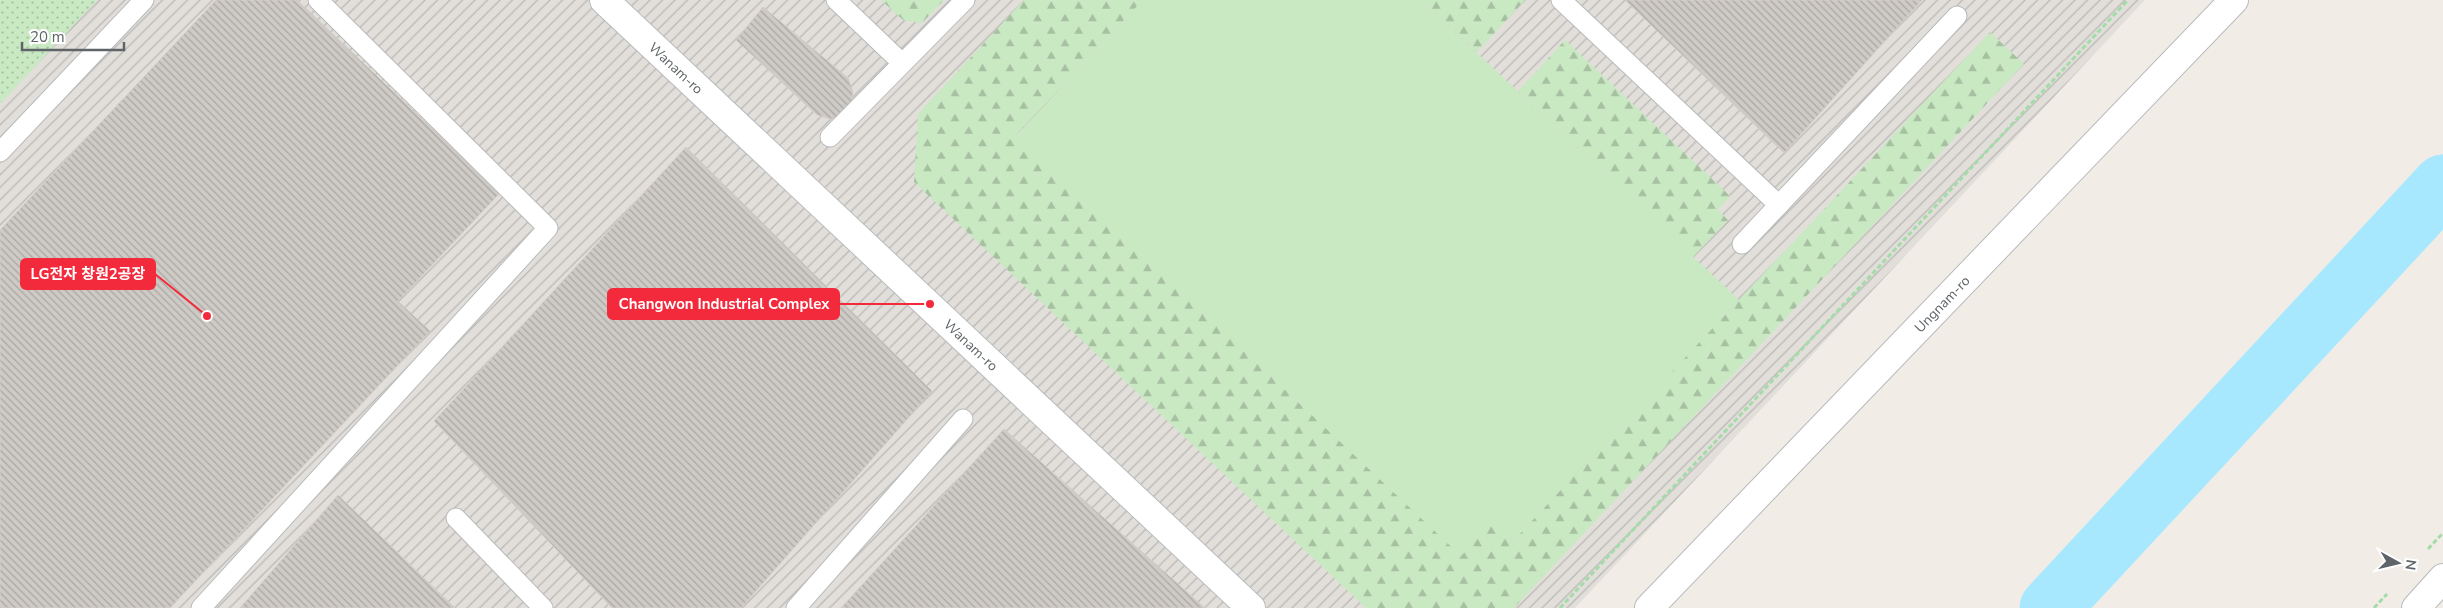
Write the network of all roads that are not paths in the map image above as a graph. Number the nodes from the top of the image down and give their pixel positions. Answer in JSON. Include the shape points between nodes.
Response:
{"nodes":[{"id":1,"x":144,"y":0,"type":"edge"},
{"id":2,"x":318,"y":0,"type":"edge"},
{"id":3,"x":604,"y":0,"type":"edge"},
{"id":4,"x":836,"y":0,"type":"edge"},
{"id":5,"x":965,"y":0,"type":"edge"},
{"id":6,"x":1561,"y":0,"type":"edge"},
{"id":7,"x":2234,"y":0,"type":"edge"},
{"id":8,"x":1957,"y":16,"type":"dead end"},
{"id":9,"x":902,"y":64,"type":"junction"},
{"id":10,"x":830,"y":137,"type":"dead end"},
{"id":11,"x":0,"y":152,"type":"edge"},
{"id":12,"x":1779,"y":205,"type":"junction"},
{"id":13,"x":1742,"y":244,"type":"dead end"},
{"id":14,"x":963,"y":419,"type":"dead end"},
{"id":15,"x":456,"y":518,"type":"dead end"},
{"id":16,"x":2443,"y":578,"type":"edge"},
{"id":17,"x":201,"y":608,"type":"edge"},
{"id":18,"x":544,"y":608,"type":"edge"},
{"id":19,"x":796,"y":608,"type":"edge"},
{"id":20,"x":1251,"y":608,"type":"edge"},
{"id":21,"x":1649,"y":608,"type":"edge"},
{"id":22,"x":2416,"y":608,"type":"edge"}],
"edges":[{"from":1,"to":11,"type":"lane"},
{"from":2,"to":17,"type":"lane","via":[[548,228]]},
{"from":3,"to":20,"type":"main road","name":"Wanam-ro"},
{"from":4,"to":9,"type":"lane"},
{"from":5,"to":9,"type":"lane"},
{"from":6,"to":12,"type":"lane"},
{"from":7,"to":21,"type":"main road","name":"Ungnam-ro"},
{"from":8,"to":12,"type":"lane"},
{"from":9,"to":10,"type":"lane"},
{"from":12,"to":13,"type":"lane"},
{"from":14,"to":19,"type":"lane"},
{"from":15,"to":18,"type":"lane"},
{"from":16,"to":22,"type":"main road"}]}
